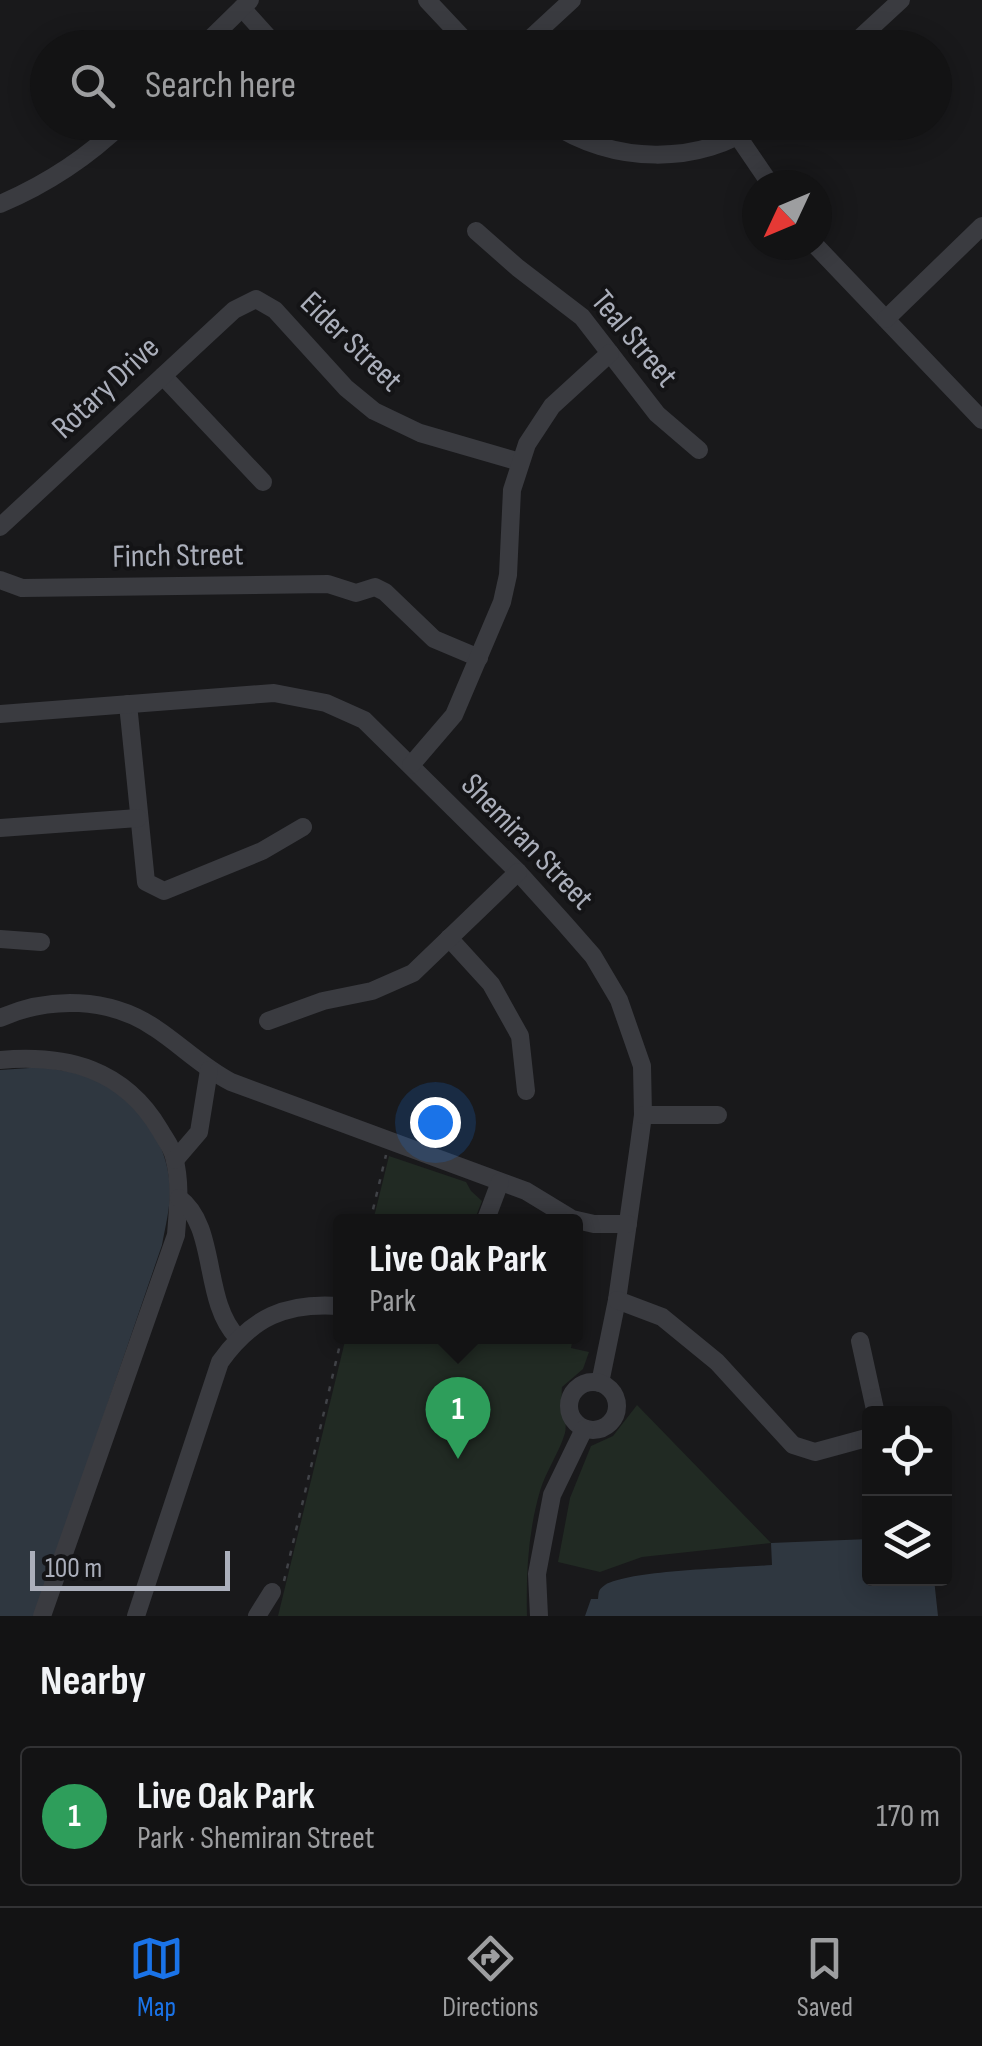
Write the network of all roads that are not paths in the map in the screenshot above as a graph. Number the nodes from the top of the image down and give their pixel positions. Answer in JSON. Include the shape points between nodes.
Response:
{"nodes":[{"id":1,"x":428,"y":0,"type":"edge"},
{"id":2,"x":572,"y":0,"type":"edge"},
{"id":3,"x":901,"y":0,"type":"edge"},
{"id":4,"x":246,"y":4,"type":"edge"},
{"id":5,"x":219,"y":30,"type":"edge"},
{"id":6,"x":265,"y":30,"type":"edge"},
{"id":7,"x":456,"y":30,"type":"edge"},
{"id":8,"x":540,"y":30,"type":"edge"},
{"id":9,"x":868,"y":30,"type":"edge"},
{"id":10,"x":103,"y":140,"type":"edge"},
{"id":11,"x":583,"y":140,"type":"edge"},
{"id":12,"x":731,"y":140,"type":"edge"},
{"id":13,"x":740,"y":140,"type":"edge"},
{"id":14,"x":761,"y":170,"type":"edge"},
{"id":15,"x":0,"y":204,"type":"edge"},
{"id":16,"x":982,"y":226,"type":"edge"},
{"id":17,"x":476,"y":230,"type":"dead end"},
{"id":18,"x":829,"y":260,"type":"edge"},
{"id":19,"x":256,"y":298,"type":"joint"},
{"id":20,"x":886,"y":319,"type":"junction"},
{"id":21,"x":610,"y":354,"type":"junction"},
{"id":22,"x":162,"y":376,"type":"junction"},
{"id":23,"x":982,"y":420,"type":"edge"},
{"id":24,"x":699,"y":450,"type":"dead end"},
{"id":25,"x":520,"y":462,"type":"junction"},
{"id":26,"x":264,"y":482,"type":"dead end"},
{"id":27,"x":0,"y":527,"type":"edge"},
{"id":28,"x":0,"y":580,"type":"edge"},
{"id":29,"x":479,"y":658,"type":"junction"},
{"id":30,"x":128,"y":704,"type":"junction"},
{"id":31,"x":0,"y":714,"type":"edge"},
{"id":32,"x":410,"y":765,"type":"junction"},
{"id":33,"x":138,"y":818,"type":"junction"},
{"id":34,"x":304,"y":827,"type":"dead end"},
{"id":35,"x":0,"y":828,"type":"edge"},
{"id":36,"x":518,"y":872,"type":"junction"},
{"id":37,"x":449,"y":938,"type":"junction"},
{"id":38,"x":0,"y":940,"type":"edge"},
{"id":39,"x":41,"y":942,"type":"dead end"},
{"id":40,"x":0,"y":1018,"type":"edge"},
{"id":41,"x":268,"y":1022,"type":"dead end"},
{"id":42,"x":0,"y":1060,"type":"edge"},
{"id":43,"x":209,"y":1070,"type":"junction"},
{"id":44,"x":526,"y":1091,"type":"dead end"},
{"id":45,"x":643,"y":1115,"type":"junction"},
{"id":46,"x":718,"y":1115,"type":"dead end"},
{"id":47,"x":175,"y":1160,"type":"junction"},
{"id":48,"x":500,"y":1182,"type":"junction"},
{"id":49,"x":179,"y":1198,"type":"junction"},
{"id":50,"x":488,"y":1214,"type":"edge"},
{"id":51,"x":564,"y":1214,"type":"edge"},
{"id":52,"x":583,"y":1222,"type":"edge"},
{"id":53,"x":628,"y":1224,"type":"junction"},
{"id":54,"x":617,"y":1300,"type":"junction"},
{"id":55,"x":333,"y":1306,"type":"edge"},
{"id":56,"x":238,"y":1337,"type":"junction"},
{"id":57,"x":860,"y":1341,"type":"dead end"},
{"id":58,"x":600,"y":1383,"type":"junction"},
{"id":59,"x":874,"y":1406,"type":"edge"},
{"id":60,"x":584,"y":1429,"type":"junction"},
{"id":61,"x":862,"y":1439,"type":"edge"},
{"id":62,"x":278,"y":1585,"type":"road end"},
{"id":63,"x":42,"y":1616,"type":"edge"},
{"id":64,"x":136,"y":1616,"type":"edge"},
{"id":65,"x":257,"y":1616,"type":"edge"},
{"id":66,"x":539,"y":1616,"type":"edge"}],
"edges":[{"from":1,"to":7,"type":"street"},
{"from":2,"to":8,"type":"street"},
{"from":3,"to":9,"type":"street"},
{"from":4,"to":5,"type":"street"},
{"from":4,"to":6,"type":"street"},
{"from":10,"to":15,"type":"street","via":[[37,188]]},
{"from":11,"to":12,"type":"street","via":[[636,155],[668,155]]},
{"from":13,"to":14,"type":"street"},
{"from":16,"to":20,"type":"street"},
{"from":17,"to":21,"type":"street","name":"Teal Street","via":[[582,317]]},
{"from":18,"to":20,"type":"street"},
{"from":19,"to":22,"type":"street","name":"Rotary Drive"},
{"from":19,"to":25,"type":"street","name":"Eider Street","via":[[276,310],[374,410],[420,434]]},
{"from":20,"to":23,"type":"street"},
{"from":21,"to":24,"type":"street","name":"Teal Street","via":[[657,414]]},
{"from":21,"to":25,"type":"street","via":[[552,406]]},
{"from":22,"to":26,"type":"street"},
{"from":22,"to":27,"type":"street","name":"Rotary Drive"},
{"from":25,"to":29,"type":"street","via":[[508,575]]},
{"from":28,"to":29,"type":"street","name":"Finch Street","via":[[22,588],[380,588],[434,639]]},
{"from":29,"to":32,"type":"street","via":[[454,716]]},
{"from":30,"to":31,"type":"street","name":"Shemiran Street"},
{"from":30,"to":32,"type":"street","name":"Shemiran Street","via":[[274,693],[326,704],[364,720]]},
{"from":30,"to":33,"type":"street"},
{"from":32,"to":36,"type":"street","name":"Shemiran Street"},
{"from":33,"to":34,"type":"street","via":[[146,882],[164,891]]},
{"from":33,"to":35,"type":"street"},
{"from":36,"to":37,"type":"street"},
{"from":36,"to":45,"type":"street","name":"Shemiran Street","via":[[593,956],[619,1000],[642,1066]]},
{"from":37,"to":41,"type":"street","via":[[413,973]]},
{"from":37,"to":44,"type":"street","via":[[491,984],[520,1036]]},
{"from":38,"to":39,"type":"street"},
{"from":40,"to":43,"type":"street","via":[[82,1002],[129,1014]]},
{"from":42,"to":47,"type":"street","via":[[88,1066],[128,1088],[149,1111]]},
{"from":43,"to":47,"type":"street","via":[[199,1132]]},
{"from":43,"to":48,"type":"street"},
{"from":45,"to":46,"type":"street"},
{"from":45,"to":53,"type":"street","name":"Shemiran Street"},
{"from":47,"to":49,"type":"street"},
{"from":48,"to":50,"type":"street"},
{"from":48,"to":51,"type":"street"},
{"from":49,"to":56,"type":"street","via":[[194,1210],[224,1322]]},
{"from":49,"to":63,"type":"street","via":[[176,1234]]},
{"from":52,"to":53,"type":"street"},
{"from":53,"to":54,"type":"street","name":"Shemiran Street"},
{"from":54,"to":58,"type":"street","name":"Shemiran Street"},
{"from":54,"to":61,"type":"street","via":[[662,1317],[716,1362],[793,1445],[815,1452]]},
{"from":55,"to":56,"type":"street","via":[[296,1306]]},
{"from":56,"to":64,"type":"street","via":[[220,1362]]},
{"from":57,"to":59,"type":"street"},
{"from":58,"to":60,"type":"street","via":[[580,1386],[570,1397],[572,1419]]},
{"from":58,"to":60,"type":"street","name":"Shemiran Street","via":[[615,1396],[616,1412],[608,1426]]},
{"from":60,"to":66,"type":"street","name":"Shemiran Street","via":[[552,1495],[537,1574]]},
{"from":62,"to":65,"type":"street"}]}
